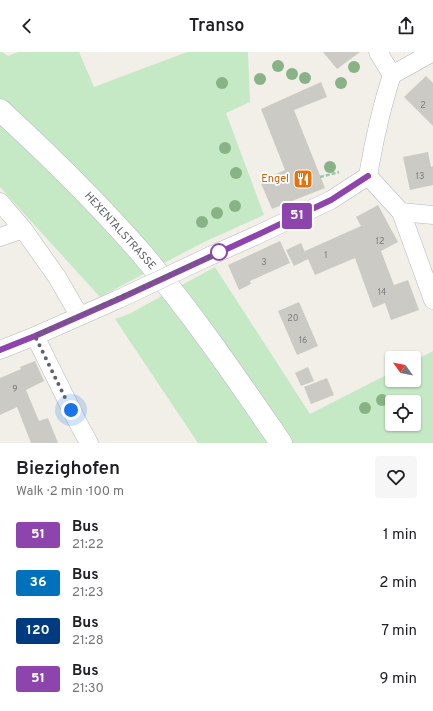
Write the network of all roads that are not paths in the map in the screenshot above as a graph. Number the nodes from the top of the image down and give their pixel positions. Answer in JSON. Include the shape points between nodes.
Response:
{"nodes":[{"id":1,"x":378,"y":52,"type":"edge"},
{"id":2,"x":433,"y":52,"type":"edge"},
{"id":3,"x":392,"y":74,"type":"junction"},
{"id":4,"x":0,"y":110,"type":"edge"},
{"id":5,"x":368,"y":176,"type":"junction"},
{"id":6,"x":0,"y":202,"type":"edge"},
{"id":7,"x":401,"y":212,"type":"junction"},
{"id":8,"x":433,"y":215,"type":"edge"},
{"id":9,"x":23,"y":229,"type":"junction"},
{"id":10,"x":0,"y":237,"type":"edge"},
{"id":11,"x":433,"y":300,"type":"edge"},
{"id":12,"x":79,"y":315,"type":"junction"},
{"id":13,"x":35,"y":336,"type":"junction"},
{"id":14,"x":0,"y":350,"type":"edge"},
{"id":15,"x":89,"y":443,"type":"edge"},
{"id":16,"x":281,"y":443,"type":"edge"}],
"edges":[{"from":1,"to":3,"type":"street"},
{"from":2,"to":3,"type":"street"},
{"from":3,"to":5,"type":"street","via":[[378,122]]},
{"from":4,"to":16,"type":"main road","name":"HEXENTALSTRASSE","via":[[84,190],[143,255],[210,341]]},
{"from":5,"to":7,"type":"street"},
{"from":5,"to":12,"type":"street","bridge":true,"via":[[331,200]]},
{"from":6,"to":9,"type":"street"},
{"from":7,"to":8,"type":"street"},
{"from":7,"to":11,"type":"street"},
{"from":9,"to":10,"type":"street"},
{"from":9,"to":12,"type":"street","via":[[57,277]]},
{"from":12,"to":13,"type":"street"},
{"from":13,"to":14,"type":"street"},
{"from":13,"to":15,"type":"street"}]}
